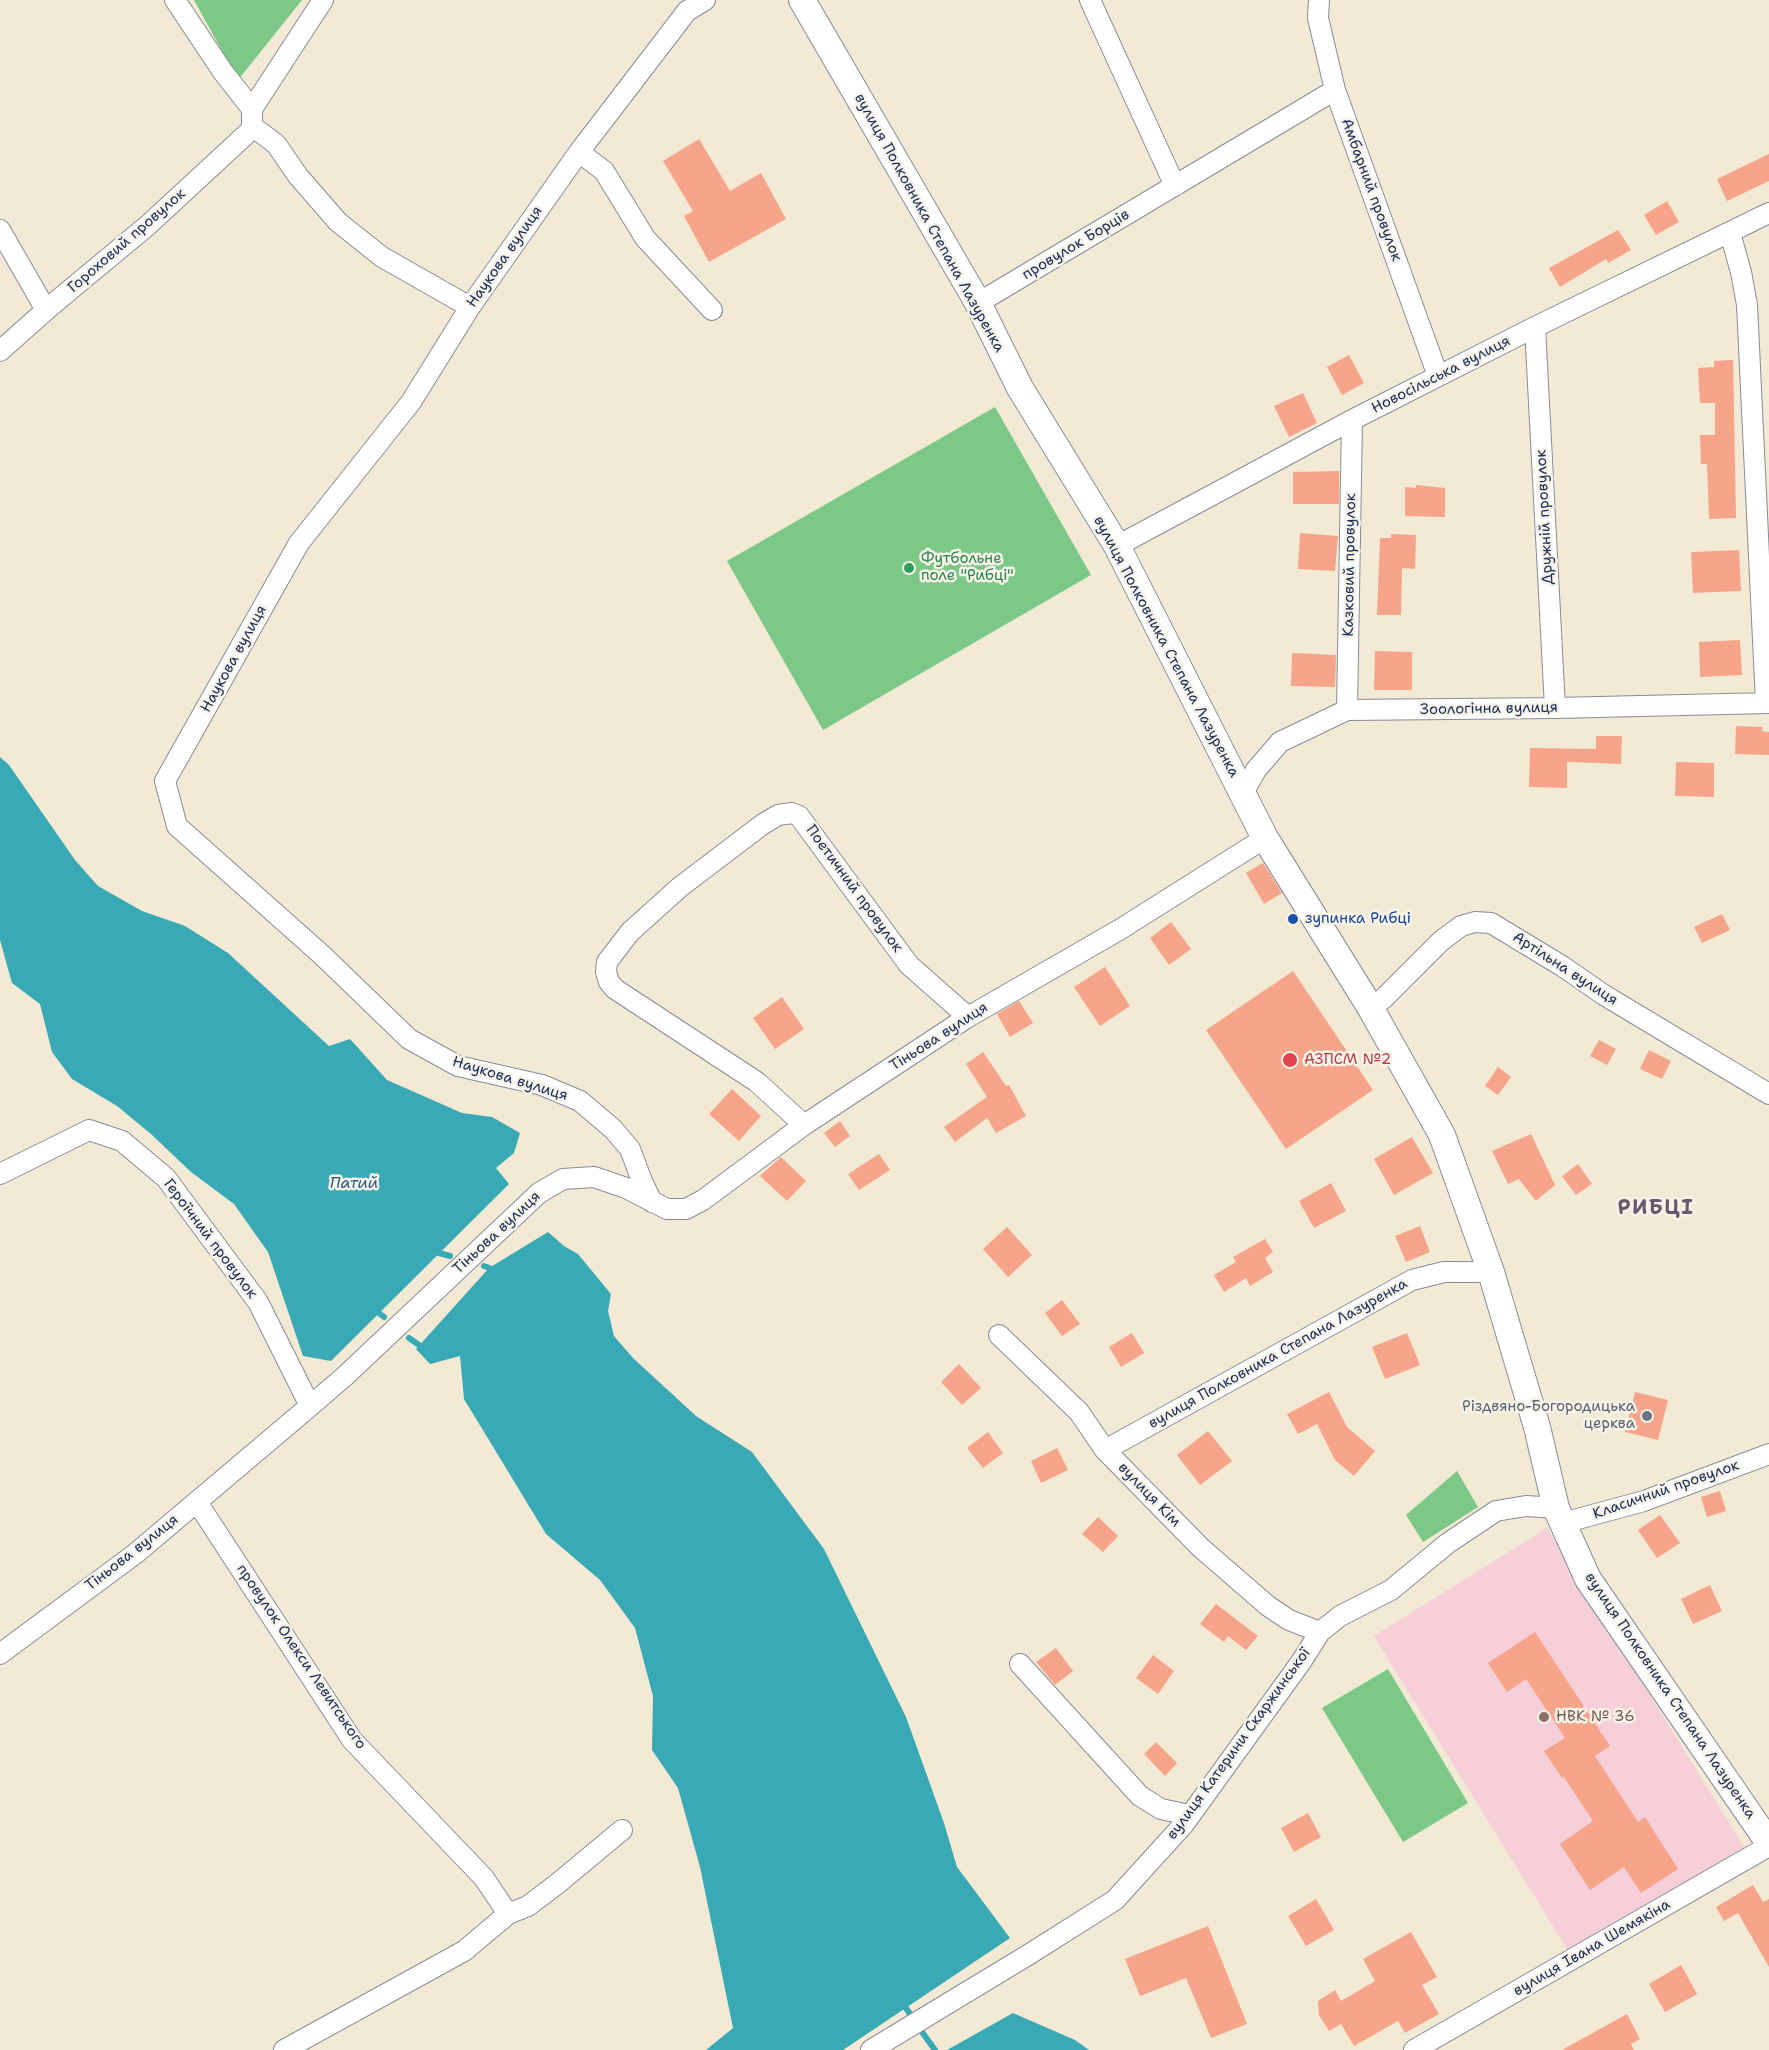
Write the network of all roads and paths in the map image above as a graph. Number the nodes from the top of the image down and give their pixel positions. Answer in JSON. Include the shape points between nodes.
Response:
{"nodes":[{"id":1,"x":175,"y":0,"type":"edge"},
{"id":2,"x":323,"y":0,"type":"edge"},
{"id":3,"x":705,"y":0,"type":"edge"},
{"id":4,"x":802,"y":0,"type":"edge"},
{"id":5,"x":1090,"y":0,"type":"edge"},
{"id":6,"x":1319,"y":0,"type":"edge"},
{"id":7,"x":1335,"y":90,"type":"junction"},
{"id":8,"x":252,"y":121,"type":"junction"},
{"id":9,"x":579,"y":152,"type":"junction"},
{"id":10,"x":1174,"y":186,"type":"junction"},
{"id":11,"x":1769,"y":213,"type":"edge"},
{"id":12,"x":0,"y":230,"type":"edge"},
{"id":13,"x":1730,"y":233,"type":"junction"},
{"id":14,"x":978,"y":303,"type":"junction"},
{"id":15,"x":470,"y":307,"type":"junction"},
{"id":16,"x":46,"y":310,"type":"junction"},
{"id":17,"x":712,"y":310,"type":"dead end"},
{"id":18,"x":1535,"y":327,"type":"junction"},
{"id":19,"x":0,"y":351,"type":"edge"},
{"id":20,"x":1438,"y":376,"type":"junction"},
{"id":21,"x":1352,"y":420,"type":"junction"},
{"id":22,"x":1117,"y":546,"type":"junction"},
{"id":23,"x":1768,"y":703,"type":"edge"},
{"id":24,"x":1555,"y":708,"type":"junction"},
{"id":25,"x":1347,"y":710,"type":"junction"},
{"id":26,"x":1243,"y":793,"type":"junction"},
{"id":27,"x":1265,"y":838,"type":"junction"},
{"id":28,"x":1370,"y":1007,"type":"junction"},
{"id":29,"x":968,"y":1017,"type":"junction"},
{"id":30,"x":1769,"y":1094,"type":"edge"},
{"id":31,"x":804,"y":1125,"type":"junction"},
{"id":32,"x":0,"y":1174,"type":"edge"},
{"id":33,"x":652,"y":1202,"type":"junction"},
{"id":34,"x":1491,"y":1272,"type":"junction"},
{"id":35,"x":999,"y":1335,"type":"dead end"},
{"id":36,"x":309,"y":1406,"type":"junction"},
{"id":37,"x":1105,"y":1450,"type":"junction"},
{"id":38,"x":1769,"y":1454,"type":"edge"},
{"id":39,"x":196,"y":1502,"type":"junction"},
{"id":40,"x":1559,"y":1514,"type":"junction"},
{"id":41,"x":1320,"y":1632,"type":"junction"},
{"id":42,"x":0,"y":1654,"type":"edge"},
{"id":43,"x":1020,"y":1664,"type":"dead end"},
{"id":44,"x":1189,"y":1815,"type":"junction"},
{"id":45,"x":621,"y":1830,"type":"dead end"},
{"id":46,"x":1769,"y":1845,"type":"edge"},
{"id":47,"x":508,"y":1914,"type":"junction"},
{"id":48,"x":284,"y":2050,"type":"edge"},
{"id":49,"x":871,"y":2050,"type":"edge"},
{"id":50,"x":1414,"y":2050,"type":"edge"}],
"edges":[{"from":1,"to":8,"type":"street"},
{"from":2,"to":8,"type":"street","name":"Гороховий провулок"},
{"from":3,"to":9,"type":"street","name":"Наукова вулиця","via":[[687,11]]},
{"from":4,"to":14,"type":"street","name":"вулиця Полковника Степана Лазуренка"},
{"from":5,"to":10,"type":"street"},
{"from":6,"to":7,"type":"street","name":"Амбарний провулок","via":[[1318,18]]},
{"from":7,"to":10,"type":"street","name":"провулок Борців"},
{"from":7,"to":20,"type":"street","name":"Амбарний провулок"},
{"from":8,"to":15,"type":"street","via":[[276,144],[338,222],[382,258]]},
{"from":8,"to":16,"type":"street","name":"Гороховий провулок","via":[[147,226]]},
{"from":9,"to":15,"type":"street","name":"Наукова вулиця"},
{"from":9,"to":17,"type":"street","via":[[604,171],[645,238]]},
{"from":10,"to":14,"type":"street","name":"провулок Борців"},
{"from":11,"to":13,"type":"street","name":"Новосільська вулиця"},
{"from":12,"to":16,"type":"street"},
{"from":13,"to":18,"type":"street","name":"Новосільська вулиця"},
{"from":13,"to":23,"type":"street","via":[[1747,305]]},
{"from":14,"to":22,"type":"street","name":"вулиця Полковника Степана Лазуренка","via":[[1020,388]]},
{"from":15,"to":33,"type":"street","name":"Наукова вулиця","via":[[411,402],[299,543],[165,781],[177,826],[322,955],[409,1039],[458,1066],[542,1085],[580,1101],[630,1149]]},
{"from":16,"to":19,"type":"street","name":"Гороховий провулок"},
{"from":18,"to":20,"type":"street","name":"Новосільська вулиця"},
{"from":18,"to":24,"type":"street","name":"Дружній провулок"},
{"from":20,"to":21,"type":"street","name":"Новосільська вулиця"},
{"from":21,"to":22,"type":"street","name":"Новосільська вулиця"},
{"from":21,"to":25,"type":"street","name":"Казковий провулок"},
{"from":22,"to":26,"type":"street","name":"вулиця Полковника Степана Лазуренка"},
{"from":23,"to":24,"type":"street","name":"Зоологічна вулиця"},
{"from":24,"to":25,"type":"street","name":"Зоологічна вулиця"},
{"from":25,"to":26,"type":"street","name":"Зоологічна вулиця","via":[[1280,742]]},
{"from":26,"to":27,"type":"street","name":"вулиця Полковника Степана Лазуренка"},
{"from":27,"to":28,"type":"street","name":"вулиця Полковника Степана Лазуренка"},
{"from":27,"to":29,"type":"street","name":"Тіньова вулиця","via":[[1119,930]]},
{"from":28,"to":30,"type":"street","name":"Артільна вулиця","via":[[1461,926],[1491,923]]},
{"from":28,"to":34,"type":"street","name":"вулиця Полковника Степана Лазуренка","via":[[1442,1135]]},
{"from":29,"to":31,"type":"street","name":"Тіньова вулиця"},
{"from":29,"to":31,"type":"street","name":"Поетичний провулок","via":[[909,965],[799,816],[778,815],[763,824],[680,887],[630,932],[607,962],[606,972],[615,989],[757,1082]]},
{"from":31,"to":33,"type":"street","name":"Тіньова вулиця","via":[[694,1205],[667,1209]]},
{"from":32,"to":36,"type":"street","name":"Героїчний провулок","via":[[89,1130],[122,1141],[165,1178],[258,1302]]},
{"from":33,"to":36,"type":"street","name":"Тіньова вулиця","via":[[594,1177],[563,1179],[538,1194]]},
{"from":34,"to":37,"type":"street","name":"вулиця Полковника Степана Лазуренка","via":[[1444,1272],[1412,1280]]},
{"from":34,"to":40,"type":"street","name":"вулиця Полковника Степана Лазуренка"},
{"from":35,"to":37,"type":"street","name":"вулиця Кім","via":[[1079,1412]]},
{"from":36,"to":39,"type":"street","name":"Тіньова вулиця"},
{"from":37,"to":41,"type":"street","name":"вулиця Кім","via":[[1200,1547],[1259,1599],[1289,1620]]},
{"from":38,"to":40,"type":"street","name":"Класичний провулок","via":[[1644,1500],[1574,1520]]},
{"from":39,"to":42,"type":"street","name":"Тіньова вулиця","via":[[135,1554]]},
{"from":39,"to":47,"type":"street","name":"провулок Олекси Левитського","via":[[352,1740],[484,1878]]},
{"from":40,"to":41,"type":"street","name":"вулиця Катерини Скаржинської","via":[[1526,1506],[1496,1510],[1391,1590],[1340,1616]]},
{"from":40,"to":46,"type":"street","name":"вулиця Полковника Степана Лазуренка","via":[[1588,1579]]},
{"from":41,"to":44,"type":"street","name":"вулиця Катерини Скаржинської"},
{"from":43,"to":44,"type":"street","via":[[1140,1796],[1161,1809]]},
{"from":44,"to":49,"type":"street","name":"вулиця Катерини Скаржинської","via":[[1115,1900]]},
{"from":45,"to":47,"type":"street","via":[[528,1906]]},
{"from":46,"to":50,"type":"street","name":"вулиця Івана Шемякіна"},
{"from":47,"to":48,"type":"street","via":[[464,1951]]}]}
